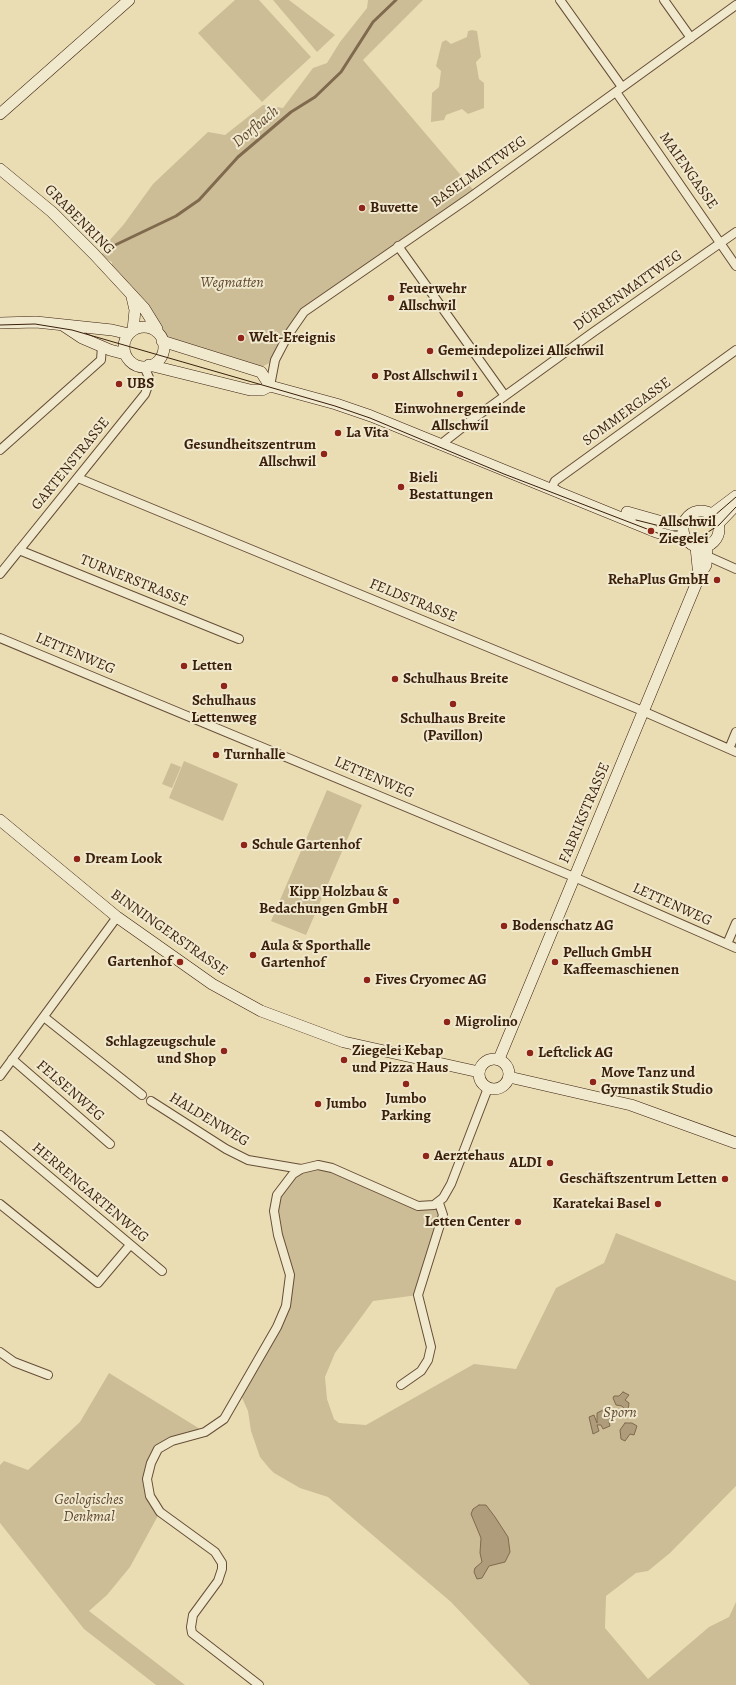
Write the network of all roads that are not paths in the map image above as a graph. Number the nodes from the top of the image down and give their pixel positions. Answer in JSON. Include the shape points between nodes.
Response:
{"nodes":[{"id":1,"x":129,"y":0,"type":"edge"},
{"id":2,"x":560,"y":0,"type":"edge"},
{"id":3,"x":664,"y":0,"type":"edge"},
{"id":4,"x":736,"y":5,"type":"edge"},
{"id":5,"x":691,"y":38,"type":"junction"},
{"id":6,"x":619,"y":90,"type":"junction"},
{"id":7,"x":0,"y":114,"type":"edge"},
{"id":8,"x":0,"y":169,"type":"edge"},
{"id":9,"x":736,"y":232,"type":"edge"},
{"id":10,"x":720,"y":243,"type":"junction"},
{"id":11,"x":398,"y":246,"type":"junction"},
{"id":12,"x":736,"y":266,"type":"edge"},
{"id":13,"x":132,"y":297,"type":"junction"},
{"id":14,"x":0,"y":323,"type":"edge"},
{"id":15,"x":64,"y":326,"type":"junction"},
{"id":16,"x":131,"y":332,"type":"junction"},
{"id":17,"x":160,"y":337,"type":"junction"},
{"id":18,"x":102,"y":346,"type":"junction"},
{"id":19,"x":736,"y":350,"type":"edge"},
{"id":20,"x":125,"y":354,"type":"junction"},
{"id":21,"x":146,"y":366,"type":"junction"},
{"id":22,"x":270,"y":386,"type":"junction"},
{"id":23,"x":505,"y":396,"type":"junction"},
{"id":24,"x":440,"y":445,"type":"junction"},
{"id":25,"x":0,"y":450,"type":"edge"},
{"id":26,"x":78,"y":478,"type":"junction"},
{"id":27,"x":569,"y":496,"type":"junction"},
{"id":28,"x":736,"y":496,"type":"edge"},
{"id":29,"x":736,"y":505,"type":"edge"},
{"id":30,"x":712,"y":514,"type":"junction"},
{"id":31,"x":719,"y":523,"type":"junction"},
{"id":32,"x":684,"y":524,"type":"junction"},
{"id":33,"x":684,"y":537,"type":"junction"},
{"id":34,"x":20,"y":550,"type":"junction"},
{"id":35,"x":703,"y":550,"type":"junction"},
{"id":36,"x":736,"y":569,"type":"edge"},
{"id":37,"x":0,"y":574,"type":"edge"},
{"id":38,"x":0,"y":638,"type":"edge"},
{"id":39,"x":239,"y":639,"type":"dead end"},
{"id":40,"x":644,"y":712,"type":"junction"},
{"id":41,"x":736,"y":732,"type":"edge"},
{"id":42,"x":732,"y":751,"type":"edge"},
{"id":43,"x":0,"y":820,"type":"edge"},
{"id":44,"x":574,"y":877,"type":"junction"},
{"id":45,"x":117,"y":917,"type":"junction"},
{"id":46,"x":736,"y":923,"type":"edge"},
{"id":47,"x":727,"y":944,"type":"junction"},
{"id":48,"x":736,"y":948,"type":"edge"},
{"id":49,"x":44,"y":1017,"type":"junction"},
{"id":50,"x":12,"y":1059,"type":"junction"},
{"id":51,"x":498,"y":1059,"type":"junction"},
{"id":52,"x":479,"y":1072,"type":"junction"},
{"id":53,"x":0,"y":1076,"type":"edge"},
{"id":54,"x":509,"y":1077,"type":"junction"},
{"id":55,"x":488,"y":1088,"type":"junction"},
{"id":56,"x":142,"y":1095,"type":"dead end"},
{"id":57,"x":151,"y":1101,"type":"dead end"},
{"id":58,"x":0,"y":1135,"type":"edge"},
{"id":59,"x":736,"y":1143,"type":"edge"},
{"id":60,"x":110,"y":1144,"type":"dead end"},
{"id":61,"x":301,"y":1169,"type":"junction"},
{"id":62,"x":439,"y":1203,"type":"junction"},
{"id":63,"x":0,"y":1204,"type":"edge"},
{"id":64,"x":130,"y":1246,"type":"junction"},
{"id":65,"x":162,"y":1271,"type":"dead end"},
{"id":66,"x":0,"y":1352,"type":"edge"},
{"id":67,"x":48,"y":1375,"type":"dead end"},
{"id":68,"x":401,"y":1385,"type":"dead end"},
{"id":69,"x":259,"y":1685,"type":"edge"}],
"edges":[{"from":1,"to":7,"type":"street"},
{"from":2,"to":6,"type":"street","name":"MAIENGASSE"},
{"from":3,"to":5,"type":"street"},
{"from":4,"to":5,"type":"street","name":"BASELMATTWEG"},
{"from":5,"to":6,"type":"street","name":"BASELMATTWEG"},
{"from":6,"to":10,"type":"street","name":"MAIENGASSE"},
{"from":6,"to":11,"type":"street","name":"BASELMATTWEG"},
{"from":8,"to":13,"type":"street","name":"GRABENRING","via":[[52,212]]},
{"from":9,"to":10,"type":"street","name":"DÜRRENMATTWEG"},
{"from":10,"to":12,"type":"street","name":"MAIENGASSE"},
{"from":10,"to":23,"type":"street","name":"DÜRRENMATTWEG"},
{"from":11,"to":22,"type":"street","name":"BASELMATTWEG","via":[[304,312],[275,360]]},
{"from":11,"to":23,"type":"street"},
{"from":13,"to":16,"type":"street","via":[[135,310]]},
{"from":13,"to":17,"type":"street","name":"GRABENRING","via":[[144,308]]},
{"from":14,"to":15,"type":"street","via":[[36,322]]},
{"from":15,"to":16,"type":"street"},
{"from":15,"to":18,"type":"street"},
{"from":16,"to":17,"type":"street","via":[[145,327]]},
{"from":16,"to":20,"type":"street","via":[[124,342]]},
{"from":17,"to":21,"type":"street","via":[[163,348],[161,356]]},
{"from":17,"to":22,"type":"street","via":[[261,372]]},
{"from":18,"to":20,"type":"street"},
{"from":18,"to":25,"type":"street","via":[[101,360]]},
{"from":19,"to":27,"type":"street","name":"SOMMERGASSE","via":[[555,481],[552,487]]},
{"from":20,"to":21,"type":"street","via":[[133,363]]},
{"from":21,"to":22,"type":"street","via":[[250,390],[262,390]]},
{"from":21,"to":26,"type":"street","name":"GARTENSTRASSE","via":[[150,380],[149,388]]},
{"from":22,"to":24,"type":"street","via":[[371,416]]},
{"from":23,"to":24,"type":"street","name":"DÜRRENMATTWEG"},
{"from":24,"to":27,"type":"street"},
{"from":26,"to":34,"type":"street","name":"GARTENSTRASSE"},
{"from":26,"to":40,"type":"street","name":"FELDSTRASSE"},
{"from":27,"to":32,"type":"street","via":[[651,520],[673,525]]},
{"from":27,"to":33,"type":"street","via":[[656,532]]},
{"from":28,"to":30,"type":"street"},
{"from":29,"to":31,"type":"street"},
{"from":30,"to":31,"type":"street"},
{"from":30,"to":32,"type":"street","via":[[702,511],[693,513]]},
{"from":31,"to":35,"type":"street","via":[[717,540]]},
{"from":32,"to":33,"type":"street"},
{"from":33,"to":35,"type":"street","via":[[691,545]]},
{"from":34,"to":37,"type":"street","name":"GARTENSTRASSE"},
{"from":34,"to":39,"type":"street","name":"TURNERSTRASSE"},
{"from":35,"to":36,"type":"street"},
{"from":35,"to":40,"type":"street","name":"FABRIKSTRASSE","via":[[699,577]]},
{"from":38,"to":44,"type":"street","name":"LETTENWEG"},
{"from":40,"to":42,"type":"street","name":"FELDSTRASSE"},
{"from":40,"to":44,"type":"street","name":"FABRIKSTRASSE"},
{"from":41,"to":42,"type":"street"},
{"from":43,"to":45,"type":"street","name":"BINNINGERSTRASSE"},
{"from":44,"to":47,"type":"street","name":"LETTENWEG"},
{"from":44,"to":51,"type":"street","name":"FABRIKSTRASSE"},
{"from":45,"to":49,"type":"street"},
{"from":45,"to":52,"type":"street","name":"BINNINGERSTRASSE","via":[[212,984],[261,1011],[344,1042]]},
{"from":46,"to":47,"type":"street"},
{"from":47,"to":48,"type":"street","name":"LETTENWEG"},
{"from":49,"to":50,"type":"street"},
{"from":49,"to":56,"type":"street"},
{"from":50,"to":53,"type":"street"},
{"from":50,"to":60,"type":"street","name":"FELSENWEG"},
{"from":51,"to":52,"type":"street","via":[[484,1062]]},
{"from":51,"to":54,"type":"street","via":[[508,1068]]},
{"from":52,"to":55,"type":"street","via":[[481,1082]]},
{"from":54,"to":55,"type":"street","via":[[501,1087]]},
{"from":54,"to":59,"type":"street","via":[[631,1106]]},
{"from":55,"to":62,"type":"street","via":[[451,1184]]},
{"from":57,"to":61,"type":"street","name":"HALDENWEG","via":[[226,1149],[248,1160]]},
{"from":58,"to":64,"type":"street","name":"HERRENGARTENWEG"},
{"from":61,"to":62,"type":"street","via":[[318,1165],[332,1168],[418,1206]]},
{"from":61,"to":69,"type":"street","via":[[282,1185],[274,1211],[290,1275],[286,1306],[277,1327],[224,1419],[205,1432],[172,1441],[158,1449],[147,1479],[150,1496],[160,1512],[215,1552],[222,1563],[218,1581],[193,1615],[192,1633]]},
{"from":62,"to":68,"type":"street","via":[[444,1214],[418,1295],[431,1347],[428,1360],[421,1371]]},
{"from":63,"to":64,"type":"street","via":[[98,1284]]},
{"from":64,"to":65,"type":"street","name":"HERRENGARTENWEG"},
{"from":66,"to":67,"type":"street","via":[[14,1362]]}]}
